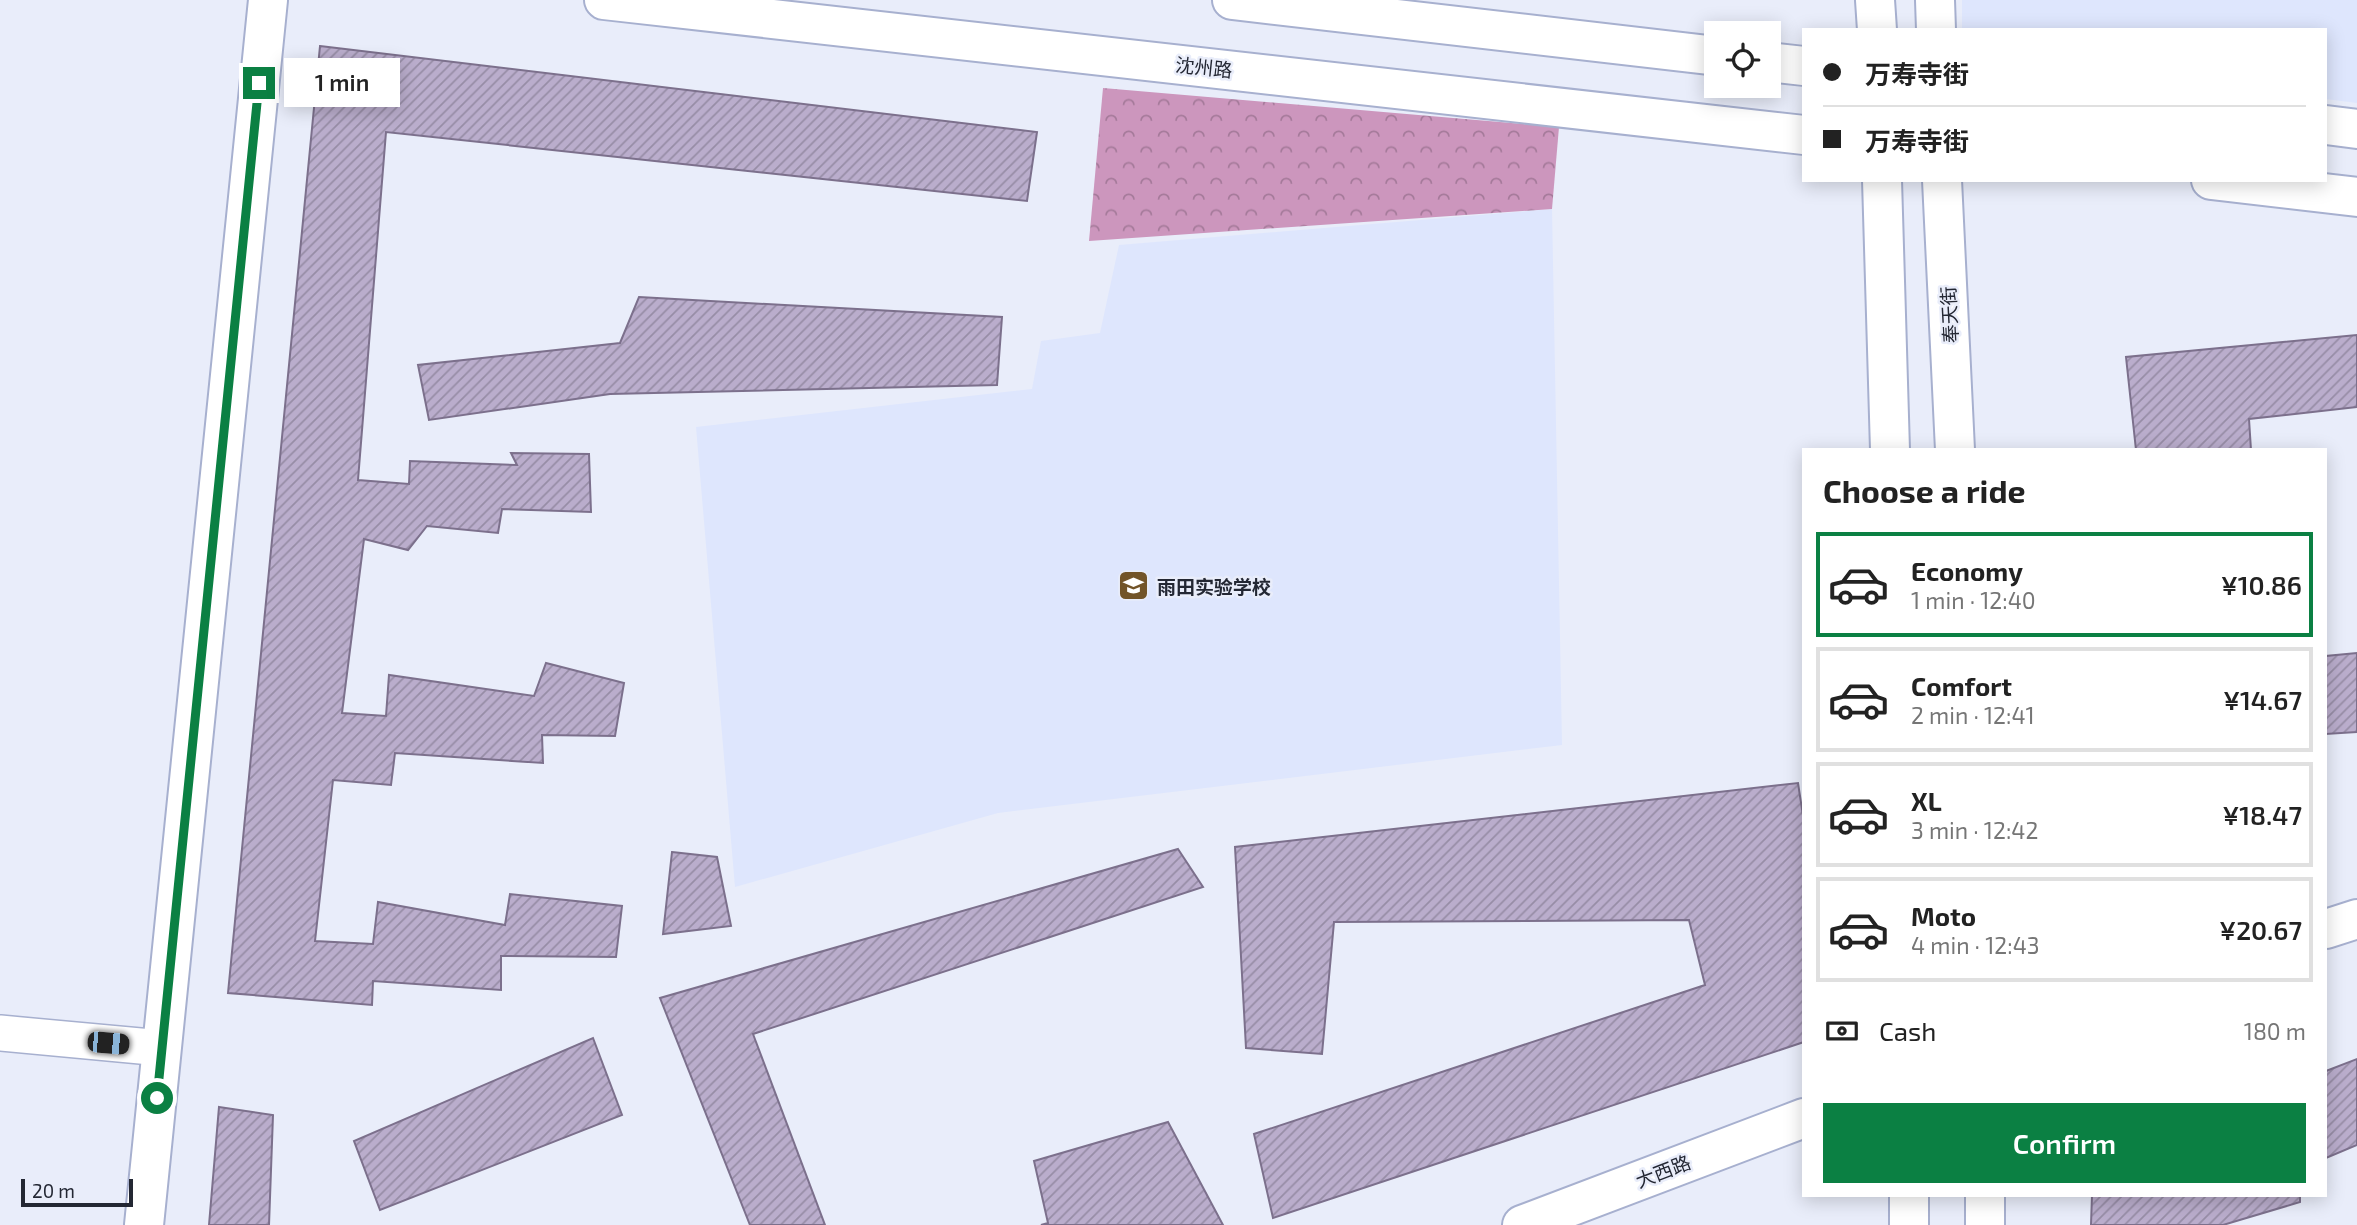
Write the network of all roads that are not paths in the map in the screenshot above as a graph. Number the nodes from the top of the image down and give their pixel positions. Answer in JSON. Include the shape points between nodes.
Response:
{"nodes":[{"id":1,"x":268,"y":0,"type":"edge"},
{"id":2,"x":604,"y":0,"type":"edge"},
{"id":3,"x":1232,"y":0,"type":"edge"},
{"id":4,"x":1875,"y":0,"type":"edge"},
{"id":5,"x":1935,"y":0,"type":"edge"},
{"id":6,"x":1877,"y":28,"type":"edge"},
{"id":7,"x":1936,"y":28,"type":"edge"},
{"id":8,"x":1704,"y":54,"type":"edge"},
{"id":9,"x":1781,"y":63,"type":"edge"},
{"id":10,"x":1802,"y":66,"type":"edge"},
{"id":11,"x":2327,"y":125,"type":"edge"},
{"id":12,"x":2357,"y":129,"type":"edge"},
{"id":13,"x":1802,"y":135,"type":"edge"},
{"id":14,"x":1882,"y":182,"type":"edge"},
{"id":15,"x":1942,"y":182,"type":"edge"},
{"id":16,"x":2228,"y":182,"type":"edge"},
{"id":17,"x":2357,"y":197,"type":"edge"},
{"id":18,"x":1890,"y":448,"type":"edge"},
{"id":19,"x":1955,"y":448,"type":"edge"},
{"id":20,"x":2357,"y":919,"type":"edge"},
{"id":21,"x":2327,"y":929,"type":"edge"},
{"id":22,"x":0,"y":1033,"type":"edge"},
{"id":23,"x":162,"y":1048,"type":"junction"},
{"id":24,"x":1802,"y":1119,"type":"edge"},
{"id":25,"x":1909,"y":1197,"type":"edge"},
{"id":26,"x":1985,"y":1197,"type":"edge"},
{"id":27,"x":144,"y":1225,"type":"edge"},
{"id":28,"x":1522,"y":1225,"type":"edge"},
{"id":29,"x":1909,"y":1225,"type":"edge"},
{"id":30,"x":1985,"y":1225,"type":"edge"}],
"edges":[{"from":1,"to":23,"type":"main road"},
{"from":2,"to":13,"type":"main road","name":"沈州路"},
{"from":3,"to":8,"type":"main road"},
{"from":4,"to":6,"type":"main road"},
{"from":5,"to":7,"type":"main road"},
{"from":9,"to":10,"type":"main road"},
{"from":11,"to":12,"type":"main road"},
{"from":14,"to":18,"type":"main road"},
{"from":15,"to":19,"type":"main road","name":"奉天街"},
{"from":16,"to":17,"type":"main road"},
{"from":20,"to":21,"type":"main road"},
{"from":22,"to":23,"type":"street"},
{"from":23,"to":27,"type":"main road"},
{"from":24,"to":28,"type":"main road","name":"大西路"},
{"from":25,"to":29,"type":"main road"},
{"from":26,"to":30,"type":"main road"}]}
